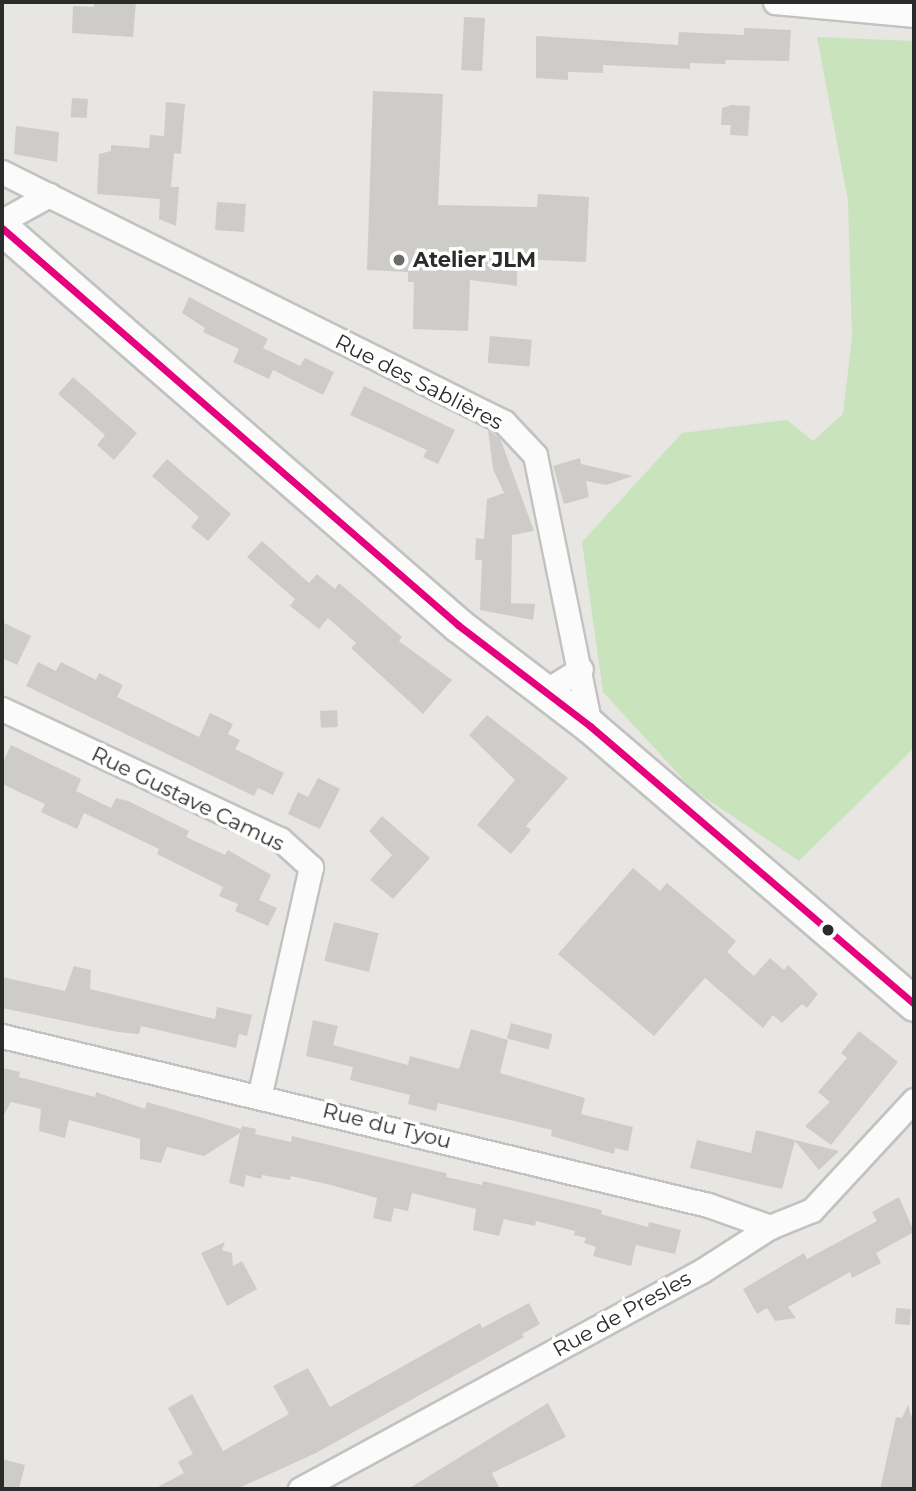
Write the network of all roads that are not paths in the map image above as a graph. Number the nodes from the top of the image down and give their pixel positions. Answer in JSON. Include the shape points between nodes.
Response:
{"nodes":[{"id":1,"x":775,"y":2,"type":"edge"},
{"id":2,"x":914,"y":15,"type":"edge"},
{"id":3,"x":2,"y":172,"type":"edge"},
{"id":4,"x":49,"y":195,"type":"junction"},
{"id":5,"x":2,"y":221,"type":"edge"},
{"id":6,"x":2,"y":228,"type":"edge"},
{"id":7,"x":581,"y":669,"type":"junction"},
{"id":8,"x":545,"y":691,"type":"junction"},
{"id":9,"x":2,"y":709,"type":"edge"},
{"id":10,"x":590,"y":726,"type":"junction"},
{"id":11,"x":914,"y":1004,"type":"edge"},
{"id":12,"x":2,"y":1036,"type":"edge"},
{"id":13,"x":260,"y":1094,"type":"junction"},
{"id":14,"x":914,"y":1100,"type":"edge"},
{"id":15,"x":770,"y":1227,"type":"junction"},
{"id":16,"x":300,"y":1489,"type":"edge"}],
"edges":[{"from":1,"to":2,"type":"street"},
{"from":3,"to":4,"type":"street","name":"Rue des Sablières"},
{"from":4,"to":5,"type":"street"},
{"from":4,"to":7,"type":"street","name":"Rue des Sablières","via":[[504,422],[535,455]]},
{"from":6,"to":8,"type":"main road","via":[[458,625]]},
{"from":7,"to":8,"type":"street"},
{"from":7,"to":10,"type":"street","name":"Rue des Sablières"},
{"from":8,"to":10,"type":"main road"},
{"from":9,"to":13,"type":"street","name":"Rue Gustave Camus","via":[[280,839],[311,867]]},
{"from":10,"to":11,"type":"main road"},
{"from":12,"to":13,"type":"street","name":"Rue du Tyou"},
{"from":13,"to":15,"type":"street","name":"Rue du Tyou","via":[[708,1205]]},
{"from":14,"to":15,"type":"street","name":"Rue de Presles","via":[[812,1210]]},
{"from":15,"to":16,"type":"street","name":"Rue de Presles","via":[[700,1272]]}]}
